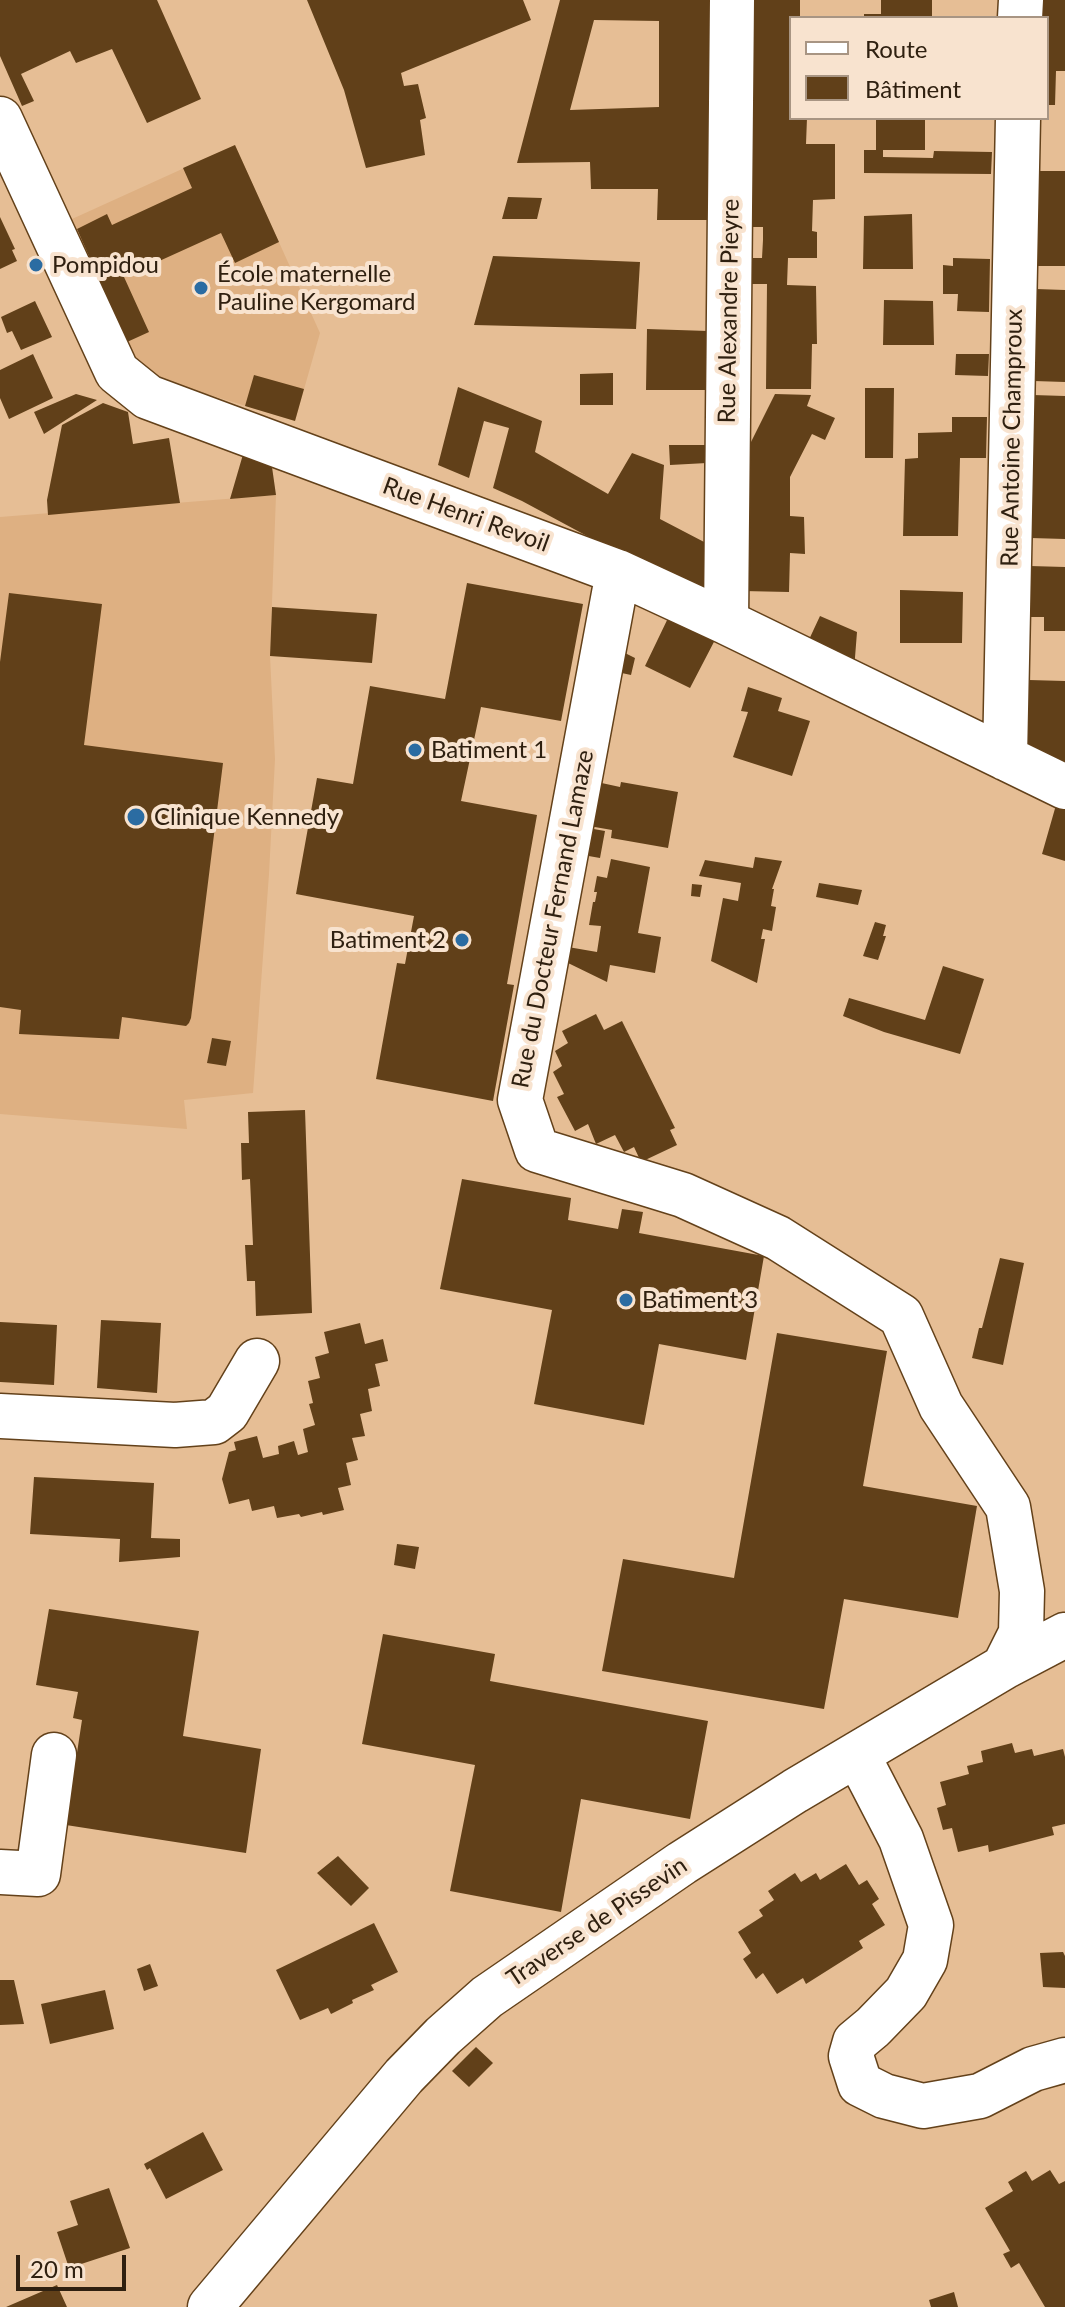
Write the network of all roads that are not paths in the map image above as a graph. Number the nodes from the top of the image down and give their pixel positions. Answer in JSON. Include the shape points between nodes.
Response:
{"nodes":[{"id":1,"x":732,"y":0,"type":"edge"},
{"id":2,"x":0,"y":119,"type":"edge"},
{"id":3,"x":1018,"y":120,"type":"edge"},
{"id":4,"x":618,"y":572,"type":"junction"},
{"id":5,"x":726,"y":622,"type":"junction"},
{"id":6,"x":1005,"y":758,"type":"junction"},
{"id":7,"x":1065,"y":787,"type":"edge"},
{"id":8,"x":257,"y":1361,"type":"dead end"},
{"id":9,"x":0,"y":1416,"type":"edge"},
{"id":10,"x":1065,"y":1635,"type":"edge"},
{"id":11,"x":1004,"y":1667,"type":"junction"},
{"id":12,"x":857,"y":1754,"type":"junction"},
{"id":13,"x":54,"y":1755,"type":"dead end"},
{"id":14,"x":0,"y":1872,"type":"edge"},
{"id":15,"x":1065,"y":2060,"type":"edge"},
{"id":16,"x":210,"y":2307,"type":"edge"}],
"edges":[{"from":1,"to":5,"type":"street","name":"Rue Alexandre Pieyre"},
{"from":2,"to":4,"type":"street","name":"Rue Henri Revoil","via":[[117,372],[148,397]]},
{"from":3,"to":6,"type":"street","name":"Rue Antoine Champroux"},
{"from":4,"to":5,"type":"street","name":"Rue Henri Revoil"},
{"from":4,"to":11,"type":"street","name":"Rue du Docteur Fernand Lamaze","via":[[520,1100],[537,1150],[724,1213],[778,1238],[901,1316],[941,1406],[1008,1507],[1022,1591],[1021,1633]]},
{"from":5,"to":6,"type":"street","name":"Rue Henri Revoil"},
{"from":6,"to":7,"type":"street","name":"Rue Henri Revoil"},
{"from":8,"to":9,"type":"street","via":[[227,1412],[214,1422],[175,1425]]},
{"from":10,"to":11,"type":"street","name":"Traverse de Pissevin"},
{"from":11,"to":12,"type":"street","name":"Traverse de Pissevin"},
{"from":12,"to":15,"type":"street","via":[[901,1839],[931,1925],[925,1960],[906,1993],[855,2042],[851,2056],[860,2084],[923,2106],[980,2096],[1033,2069]]},
{"from":12,"to":16,"type":"street","name":"Traverse de Pissevin","via":[[682,1863],[487,1997],[404,2076]]},
{"from":13,"to":14,"type":"street","via":[[38,1874]]}]}
